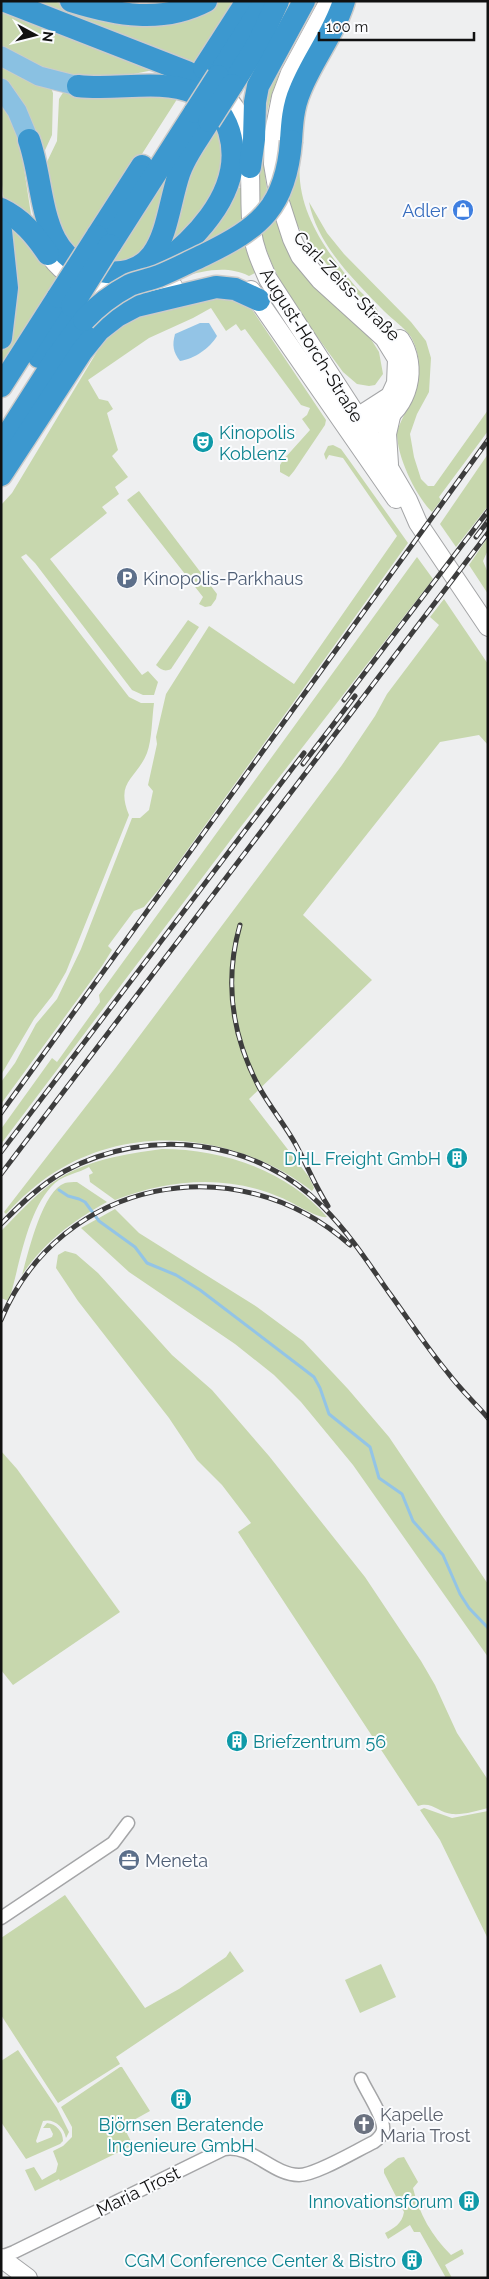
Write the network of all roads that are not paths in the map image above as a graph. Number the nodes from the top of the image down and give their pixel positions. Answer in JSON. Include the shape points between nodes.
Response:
{"nodes":[{"id":1,"x":5,"y":1,"type":"edge"},
{"id":2,"x":71,"y":1,"type":"edge"},
{"id":3,"x":94,"y":1,"type":"edge"},
{"id":4,"x":206,"y":1,"type":"edge"},
{"id":5,"x":247,"y":1,"type":"edge"},
{"id":6,"x":266,"y":1,"type":"edge"},
{"id":7,"x":278,"y":1,"type":"edge"},
{"id":8,"x":304,"y":1,"type":"edge"},
{"id":9,"x":329,"y":1,"type":"edge"},
{"id":10,"x":344,"y":1,"type":"edge"},
{"id":11,"x":119,"y":13,"type":"junction"},
{"id":12,"x":1,"y":56,"type":"edge"},
{"id":13,"x":215,"y":78,"type":"junction"},
{"id":14,"x":78,"y":86,"type":"junction"},
{"id":15,"x":1,"y":88,"type":"edge"},
{"id":16,"x":195,"y":113,"type":"junction"},
{"id":17,"x":29,"y":140,"type":"junction"},
{"id":18,"x":250,"y":167,"type":"junction"},
{"id":19,"x":1,"y":209,"type":"edge"},
{"id":20,"x":287,"y":222,"type":"junction"},
{"id":21,"x":2,"y":233,"type":"edge"},
{"id":22,"x":48,"y":254,"type":"junction"},
{"id":23,"x":130,"y":285,"type":"junction"},
{"id":24,"x":259,"y":300,"type":"junction"},
{"id":25,"x":71,"y":308,"type":"junction"},
{"id":26,"x":1,"y":338,"type":"edge"},
{"id":27,"x":1,"y":386,"type":"edge"},
{"id":28,"x":343,"y":394,"type":"junction"},
{"id":29,"x":376,"y":403,"type":"junction"},
{"id":30,"x":392,"y":412,"type":"junction"},
{"id":31,"x":1,"y":417,"type":"edge"},
{"id":32,"x":355,"y":423,"type":"junction"},
{"id":33,"x":1,"y":445,"type":"edge"},
{"id":34,"x":391,"y":472,"type":"junction"},
{"id":35,"x":1,"y":475,"type":"edge"},
{"id":36,"x":418,"y":523,"type":"junction"},
{"id":37,"x":488,"y":627,"type":"edge"},
{"id":38,"x":128,"y":1823,"type":"dead end"},
{"id":39,"x":1,"y":1918,"type":"edge"},
{"id":40,"x":361,"y":2079,"type":"dead end"},
{"id":41,"x":1,"y":2257,"type":"edge"},
{"id":42,"x":28,"y":2278,"type":"edge"}],
"edges":[{"from":1,"to":13,"type":"highway","via":[[187,72]]},
{"from":2,"to":11,"type":"highway"},
{"from":3,"to":11,"type":"highway"},
{"from":4,"to":11,"type":"highway","via":[[158,16]]},
{"from":5,"to":13,"type":"highway"},
{"from":6,"to":13,"type":"highway"},
{"from":7,"to":13,"type":"highway","via":[[258,44]]},
{"from":8,"to":18,"type":"highway","via":[[258,86]]},
{"from":9,"to":20,"type":"main road","name":"Carl-Zeiss-Straße","via":[[290,73],[276,114],[274,176]]},
{"from":10,"to":23,"type":"highway","bridge":true,"via":[[336,24],[300,91],[294,111],[288,164],[269,208],[251,229],[233,240],[166,273]]},
{"from":12,"to":14,"type":"main road","name":"August-Horch-Straße","via":[[39,76]]},
{"from":13,"to":14,"type":"main road","name":"August-Horch-Straße","via":[[160,75]]},
{"from":13,"to":16,"type":"highway"},
{"from":13,"to":16,"type":"highway","bridge":true},
{"from":13,"to":18,"type":"main road","name":"August-Horch-Straße","via":[[237,111],[248,144]]},
{"from":14,"to":23,"type":"highway","bridge":true,"via":[[173,86],[195,93],[215,106],[228,129],[233,158],[225,188],[200,228],[171,257]]},
{"from":15,"to":17,"type":"main road","name":"August-Horch-Straße","via":[[17,111]]},
{"from":16,"to":17,"type":"highway","via":[[166,230],[159,245],[145,261],[117,272],[99,272],[83,267],[60,246],[49,222]]},
{"from":16,"to":25,"type":"highway","bridge":true,"via":[[104,241]]},
{"from":17,"to":22,"type":"main road","name":"August-Horch-Straße","via":[[38,227]]},
{"from":18,"to":28,"type":"main road","name":"August-Horch-Straße","via":[[252,231],[259,259],[272,286]]},
{"from":19,"to":22,"type":"highway","via":[[31,231]]},
{"from":20,"to":29,"type":"main road","name":"Carl-Zeiss-Straße","via":[[306,265],[394,351],[398,368],[396,383],[390,396]]},
{"from":20,"to":30,"type":"main road","name":"Carl-Zeiss-Straße","via":[[316,258],[403,343],[410,364],[410,378],[402,399]]},
{"from":21,"to":26,"type":"highway","via":[[7,293]]},
{"from":22,"to":24,"type":"main road","name":"August-Horch-Straße","via":[[69,275],[99,288],[141,292],[221,276],[242,282]]},
{"from":23,"to":25,"type":"highway","bridge":true,"via":[[96,307]]},
{"from":24,"to":32,"type":"main road","name":"August-Horch-Straße"},
{"from":24,"to":35,"type":"highway","via":[[235,289],[216,287],[136,306],[118,316],[99,330],[82,351]]},
{"from":25,"to":27,"type":"highway"},
{"from":25,"to":31,"type":"highway"},
{"from":25,"to":33,"type":"highway","via":[[57,357]]},
{"from":28,"to":29,"type":"main road","via":[[362,402]]},
{"from":28,"to":32,"type":"main road","name":"August-Horch-Straße"},
{"from":29,"to":32,"type":"main road","name":"Carl-Zeiss-Straße"},
{"from":30,"to":32,"type":"main road","name":"Carl-Zeiss-Straße","via":[[376,424]]},
{"from":30,"to":34,"type":"main road","via":[[386,434]]},
{"from":32,"to":34,"type":"main road","name":"August-Horch-Straße"},
{"from":32,"to":36,"type":"main road","name":"August-Horch-Straße","via":[[401,506]]},
{"from":34,"to":36,"type":"main road","name":"August-Horch-Straße"},
{"from":36,"to":37,"type":"main road","name":"August-Horch-Straße"},
{"from":38,"to":39,"type":"street","via":[[113,1843]]},
{"from":40,"to":41,"type":"street","name":"Maria Trost","via":[[381,2120],[384,2129],[381,2136],[321,2168],[301,2175],[291,2174],[241,2149],[224,2148]]},
{"from":41,"to":42,"type":"main road"}]}
